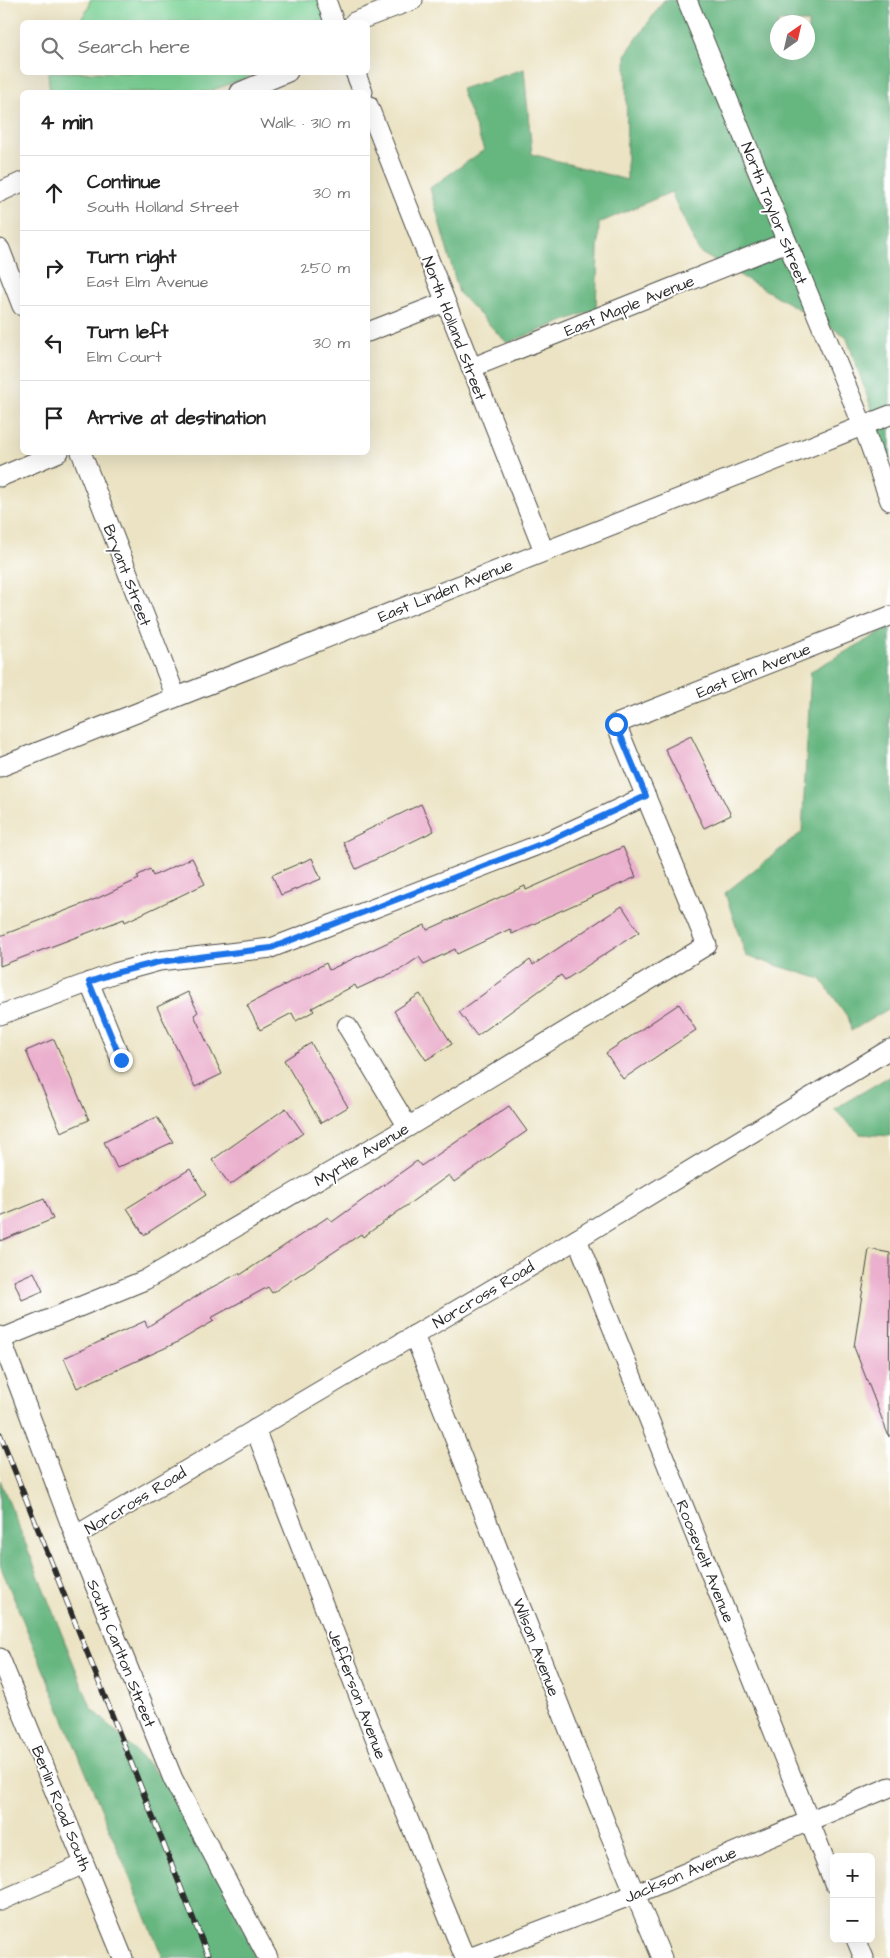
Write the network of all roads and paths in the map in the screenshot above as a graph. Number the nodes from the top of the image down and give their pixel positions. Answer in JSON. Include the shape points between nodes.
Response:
{"nodes":[{"id":1,"x":326,"y":0,"type":"edge"},
{"id":2,"x":413,"y":0,"type":"edge"},
{"id":3,"x":687,"y":0,"type":"edge"},
{"id":4,"x":333,"y":20,"type":"edge"},
{"id":5,"x":359,"y":20,"type":"edge"},
{"id":6,"x":281,"y":75,"type":"edge"},
{"id":7,"x":356,"y":75,"type":"edge"},
{"id":8,"x":245,"y":90,"type":"edge"},
{"id":9,"x":362,"y":90,"type":"edge"},
{"id":10,"x":370,"y":110,"type":"edge"},
{"id":11,"x":20,"y":183,"type":"edge"},
{"id":12,"x":0,"y":192,"type":"edge"},
{"id":13,"x":787,"y":242,"type":"junction"},
{"id":14,"x":0,"y":249,"type":"edge"},
{"id":15,"x":20,"y":301,"type":"edge"},
{"id":16,"x":445,"y":302,"type":"junction"},
{"id":17,"x":370,"y":331,"type":"edge"},
{"id":18,"x":471,"y":368,"type":"junction"},
{"id":19,"x":890,"y":415,"type":"edge"},
{"id":20,"x":863,"y":426,"type":"junction"},
{"id":21,"x":52,"y":455,"type":"edge"},
{"id":22,"x":82,"y":455,"type":"edge"},
{"id":23,"x":0,"y":477,"type":"edge"},
{"id":24,"x":890,"y":501,"type":"edge"},
{"id":25,"x":544,"y":551,"type":"junction"},
{"id":26,"x":890,"y":616,"type":"edge"},
{"id":27,"x":176,"y":697,"type":"junction"},
{"id":28,"x":0,"y":767,"type":"edge"},
{"id":29,"x":646,"y":796,"type":"junction"},
{"id":30,"x":89,"y":982,"type":"junction"},
{"id":31,"x":0,"y":1016,"type":"edge"},
{"id":32,"x":348,"y":1026,"type":"dead end"},
{"id":33,"x":890,"y":1049,"type":"edge"},
{"id":34,"x":121,"y":1060,"type":"dead end"},
{"id":35,"x":408,"y":1127,"type":"junction"},
{"id":36,"x":576,"y":1239,"type":"junction"},
{"id":37,"x":414,"y":1335,"type":"junction"},
{"id":38,"x":1,"y":1337,"type":"edge"},
{"id":39,"x":255,"y":1430,"type":"junction"},
{"id":40,"x":75,"y":1536,"type":"junction"},
{"id":41,"x":0,"y":1658,"type":"edge"},
{"id":42,"x":890,"y":1787,"type":"edge"},
{"id":43,"x":809,"y":1820,"type":"junction"},
{"id":44,"x":84,"y":1864,"type":"junction"},
{"id":45,"x":830,"y":1873,"type":"edge"},
{"id":46,"x":635,"y":1894,"type":"junction"},
{"id":47,"x":0,"y":1901,"type":"edge"},
{"id":48,"x":858,"y":1943,"type":"edge"},
{"id":49,"x":123,"y":1958,"type":"edge"},
{"id":50,"x":268,"y":1958,"type":"edge"},
{"id":51,"x":465,"y":1958,"type":"edge"},
{"id":52,"x":469,"y":1958,"type":"edge"},
{"id":53,"x":662,"y":1958,"type":"edge"},
{"id":54,"x":864,"y":1958,"type":"edge"}],
"edges":[{"from":1,"to":4,"type":"street"},
{"from":2,"to":5,"type":"street"},
{"from":3,"to":13,"type":"street","name":"North Taylor Street"},
{"from":6,"to":8,"type":"street"},
{"from":7,"to":9,"type":"street"},
{"from":10,"to":16,"type":"street","name":"North Holland Street"},
{"from":11,"to":12,"type":"street"},
{"from":13,"to":18,"type":"street","name":"East Maple Avenue"},
{"from":13,"to":20,"type":"street","name":"North Taylor Street"},
{"from":14,"to":15,"type":"street"},
{"from":16,"to":17,"type":"street"},
{"from":16,"to":18,"type":"street","name":"North Holland Street"},
{"from":18,"to":25,"type":"street","name":"North Holland Street"},
{"from":19,"to":20,"type":"street","name":"East Linden Avenue"},
{"from":20,"to":24,"type":"street","name":"North Taylor Street"},
{"from":20,"to":25,"type":"street","name":"East Linden Avenue"},
{"from":21,"to":23,"type":"street"},
{"from":22,"to":27,"type":"street","name":"Bryant Street"},
{"from":25,"to":27,"type":"street","name":"East Linden Avenue"},
{"from":26,"to":29,"type":"street","name":"East Elm Avenue","via":[[616,724]]},
{"from":27,"to":28,"type":"street","name":"East Linden Avenue"},
{"from":29,"to":30,"type":"street","via":[[551,840],[271,948],[159,962]]},
{"from":29,"to":35,"type":"street","name":"Myrtle Avenue","via":[[708,945]]},
{"from":30,"to":31,"type":"street"},
{"from":30,"to":34,"type":"street"},
{"from":32,"to":35,"type":"street"},
{"from":33,"to":36,"type":"street","name":"Norcross Road"},
{"from":35,"to":38,"type":"street","name":"Myrtle Avenue","via":[[146,1280]]},
{"from":36,"to":37,"type":"street","name":"Norcross Road"},
{"from":36,"to":43,"type":"street","name":"Roosevelt Avenue"},
{"from":37,"to":39,"type":"street","name":"Norcross Road"},
{"from":37,"to":46,"type":"street","name":"Wilson Avenue"},
{"from":38,"to":40,"type":"street","name":"South Carlton Street"},
{"from":39,"to":40,"type":"street","name":"Norcross Road"},
{"from":39,"to":51,"type":"street","name":"Jefferson Avenue"},
{"from":40,"to":50,"type":"street","name":"South Carlton Street","via":[[173,1779]]},
{"from":41,"to":44,"type":"street","name":"Berlin Road South"},
{"from":42,"to":43,"type":"street","name":"Jackson Avenue"},
{"from":43,"to":45,"type":"street","name":"Roosevelt Avenue"},
{"from":43,"to":46,"type":"street","name":"Jackson Avenue"},
{"from":44,"to":47,"type":"street"},
{"from":44,"to":49,"type":"street","name":"Berlin Road South"},
{"from":46,"to":52,"type":"street","name":"Jackson Avenue"},
{"from":46,"to":53,"type":"street","name":"Wilson Avenue"},
{"from":48,"to":54,"type":"street"}]}
